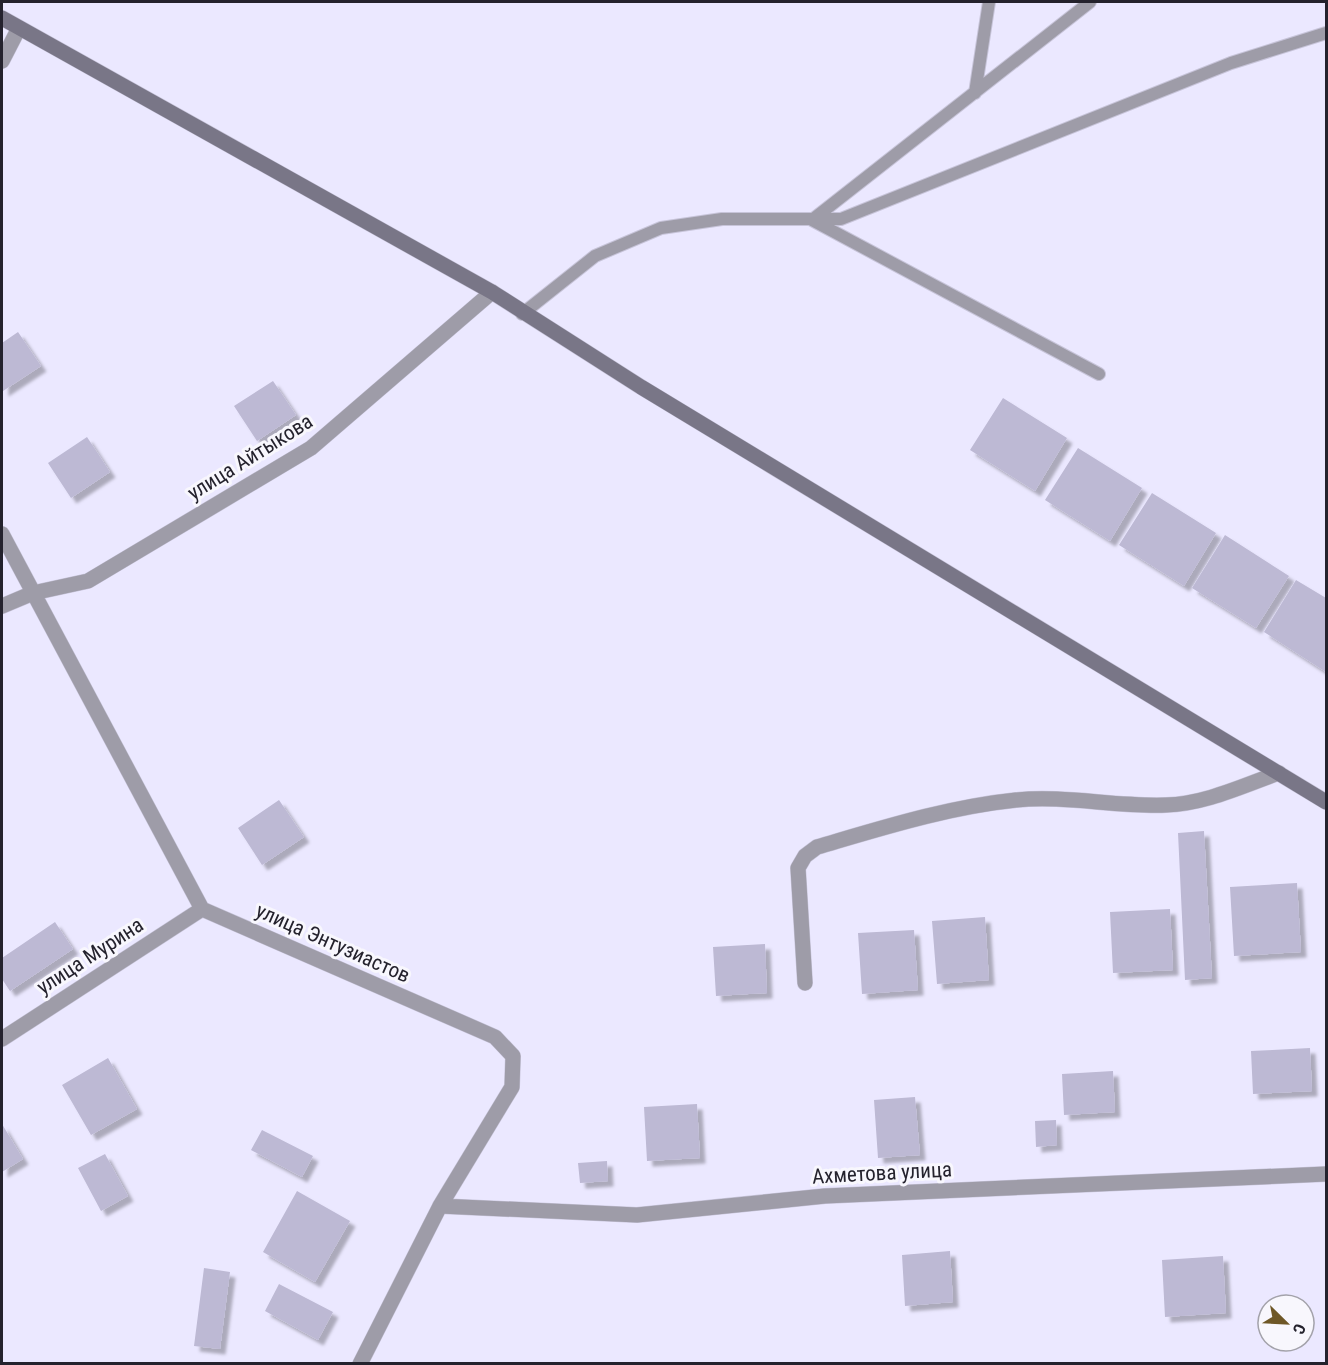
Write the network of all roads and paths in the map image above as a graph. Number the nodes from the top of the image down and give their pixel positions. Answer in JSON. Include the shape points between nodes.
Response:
{"nodes":[{"id":1,"x":989,"y":2,"type":"edge"},
{"id":2,"x":1090,"y":2,"type":"edge"},
{"id":3,"x":2,"y":18,"type":"edge"},
{"id":4,"x":19,"y":28,"type":"junction"},
{"id":5,"x":1326,"y":33,"type":"edge"},
{"id":6,"x":2,"y":61,"type":"edge"},
{"id":7,"x":975,"y":93,"type":"junction"},
{"id":8,"x":812,"y":220,"type":"junction"},
{"id":9,"x":492,"y":292,"type":"junction"},
{"id":10,"x":522,"y":314,"type":"junction"},
{"id":11,"x":1099,"y":374,"type":"dead end"},
{"id":12,"x":2,"y":534,"type":"edge"},
{"id":13,"x":33,"y":593,"type":"junction"},
{"id":14,"x":2,"y":606,"type":"edge"},
{"id":15,"x":1279,"y":773,"type":"junction"},
{"id":16,"x":1326,"y":802,"type":"edge"},
{"id":17,"x":202,"y":909,"type":"junction"},
{"id":18,"x":805,"y":982,"type":"dead end"},
{"id":19,"x":2,"y":1039,"type":"edge"},
{"id":20,"x":1326,"y":1174,"type":"edge"},
{"id":21,"x":440,"y":1206,"type":"junction"},
{"id":22,"x":360,"y":1364,"type":"edge"}],
"edges":[{"from":1,"to":7,"type":"lane"},
{"from":2,"to":7,"type":"lane"},
{"from":3,"to":4,"type":"street"},
{"from":4,"to":6,"type":"street"},
{"from":4,"to":9,"type":"street"},
{"from":5,"to":8,"type":"lane","via":[[1231,63],[842,219]]},
{"from":7,"to":8,"type":"lane"},
{"from":8,"to":10,"type":"lane","via":[[722,219],[661,228],[595,256]]},
{"from":8,"to":11,"type":"lane"},
{"from":9,"to":10,"type":"street"},
{"from":9,"to":13,"type":"street","name":"улица Айтыкова","via":[[311,448],[88,581]]},
{"from":10,"to":15,"type":"street"},
{"from":12,"to":13,"type":"street"},
{"from":13,"to":14,"type":"street","name":"улица Айтыкова"},
{"from":13,"to":17,"type":"street"},
{"from":15,"to":16,"type":"street"},
{"from":15,"to":18,"type":"street","via":[[1206,799],[1166,805],[1014,800],[909,820],[817,848],[805,856],[798,868]]},
{"from":17,"to":19,"type":"street","name":"улица Мурина"},
{"from":17,"to":21,"type":"street","name":"улица Энтузиастов","via":[[495,1037],[513,1056],[512,1087]]},
{"from":20,"to":21,"type":"street","name":"Ахметова улица","via":[[825,1196],[637,1215]]},
{"from":21,"to":22,"type":"street","name":"улица Энтузиастов"}]}
